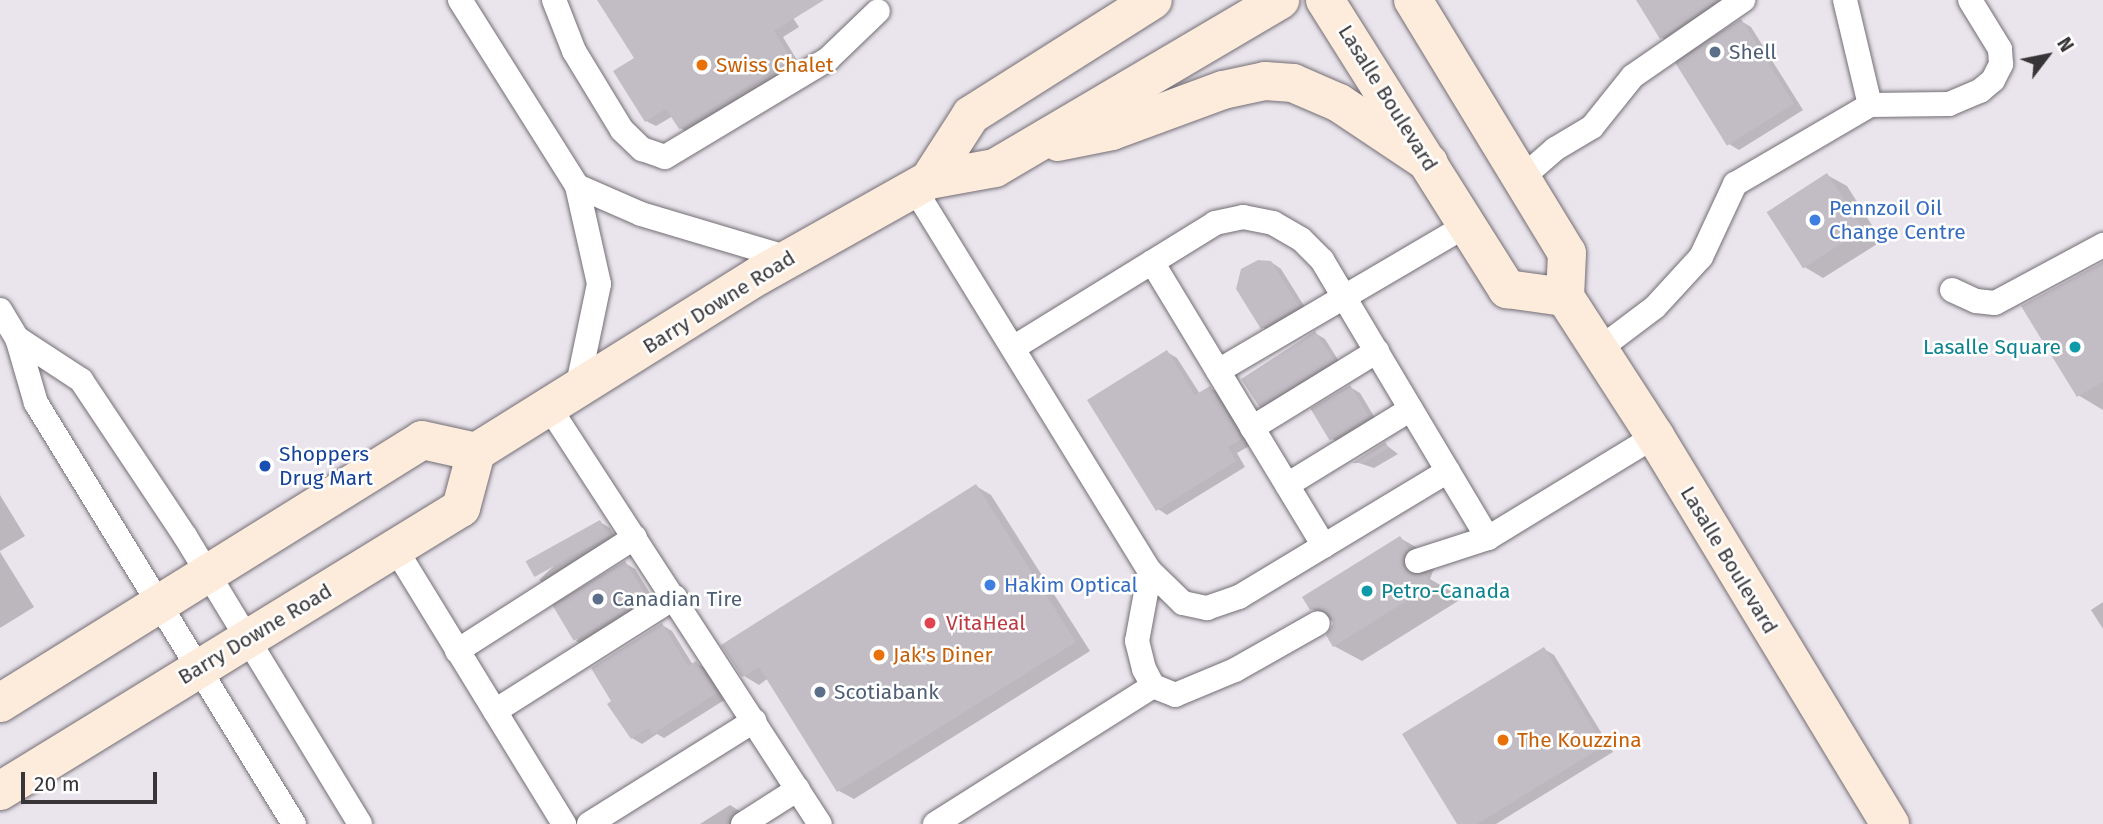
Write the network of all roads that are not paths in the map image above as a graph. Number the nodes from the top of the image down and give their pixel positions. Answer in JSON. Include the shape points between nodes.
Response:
{"nodes":[{"id":1,"x":460,"y":0,"type":"edge"},
{"id":2,"x":554,"y":0,"type":"edge"},
{"id":3,"x":1153,"y":0,"type":"edge"},
{"id":4,"x":1280,"y":0,"type":"edge"},
{"id":5,"x":1325,"y":0,"type":"edge"},
{"id":6,"x":1413,"y":0,"type":"edge"},
{"id":7,"x":1743,"y":0,"type":"edge"},
{"id":8,"x":1845,"y":0,"type":"edge"},
{"id":9,"x":1970,"y":0,"type":"edge"},
{"id":10,"x":878,"y":11,"type":"dead end"},
{"id":11,"x":1870,"y":105,"type":"junction"},
{"id":12,"x":1028,"y":148,"type":"junction"},
{"id":13,"x":1429,"y":163,"type":"junction"},
{"id":14,"x":1523,"y":177,"type":"junction"},
{"id":15,"x":921,"y":184,"type":"junction"},
{"id":16,"x":577,"y":186,"type":"junction"},
{"id":17,"x":1467,"y":225,"type":"junction"},
{"id":18,"x":2103,"y":245,"type":"edge"},
{"id":19,"x":789,"y":258,"type":"junction"},
{"id":20,"x":1152,"y":262,"type":"junction"},
{"id":21,"x":1952,"y":290,"type":"dead end"},
{"id":22,"x":1343,"y":296,"type":"junction"},
{"id":23,"x":1565,"y":297,"type":"junction"},
{"id":24,"x":0,"y":310,"type":"edge"},
{"id":25,"x":17,"y":338,"type":"junction"},
{"id":26,"x":1013,"y":348,"type":"junction"},
{"id":27,"x":1598,"y":349,"type":"junction"},
{"id":28,"x":1377,"y":351,"type":"junction"},
{"id":29,"x":1218,"y":371,"type":"junction"},
{"id":30,"x":563,"y":398,"type":"junction"},
{"id":31,"x":1411,"y":409,"type":"junction"},
{"id":32,"x":1252,"y":428,"type":"junction"},
{"id":33,"x":1655,"y":436,"type":"junction"},
{"id":34,"x":476,"y":452,"type":"junction"},
{"id":35,"x":1448,"y":471,"type":"junction"},
{"id":36,"x":1287,"y":485,"type":"junction"},
{"id":37,"x":635,"y":537,"type":"junction"},
{"id":38,"x":1488,"y":538,"type":"junction"},
{"id":39,"x":1324,"y":546,"type":"junction"},
{"id":40,"x":395,"y":548,"type":"junction"},
{"id":41,"x":1417,"y":561,"type":"dead end"},
{"id":42,"x":1150,"y":571,"type":"junction"},
{"id":43,"x":208,"y":573,"type":"junction"},
{"id":44,"x":675,"y":597,"type":"junction"},
{"id":45,"x":160,"y":603,"type":"junction"},
{"id":46,"x":1318,"y":623,"type":"dead end"},
{"id":47,"x":248,"y":638,"type":"junction"},
{"id":48,"x":457,"y":651,"type":"junction"},
{"id":49,"x":201,"y":667,"type":"junction"},
{"id":50,"x":1153,"y":686,"type":"junction"},
{"id":51,"x":0,"y":703,"type":"edge"},
{"id":52,"x":495,"y":711,"type":"junction"},
{"id":53,"x":754,"y":721,"type":"junction"},
{"id":54,"x":798,"y":789,"type":"junction"},
{"id":55,"x":0,"y":791,"type":"edge"},
{"id":56,"x":294,"y":824,"type":"edge"},
{"id":57,"x":360,"y":824,"type":"edge"},
{"id":58,"x":564,"y":824,"type":"edge"},
{"id":59,"x":589,"y":824,"type":"edge"},
{"id":60,"x":743,"y":824,"type":"edge"},
{"id":61,"x":820,"y":824,"type":"edge"},
{"id":62,"x":935,"y":824,"type":"edge"},
{"id":63,"x":1890,"y":824,"type":"edge"}],
"edges":[{"from":1,"to":16,"type":"lane"},
{"from":2,"to":10,"type":"lane","via":[[574,51],[622,130],[642,149],[665,157],[828,59]]},
{"from":3,"to":15,"type":"main road","name":"Barry Downe Road","via":[[971,115]]},
{"from":4,"to":12,"type":"main road","name":"Barry Downe Road"},
{"from":5,"to":13,"type":"main road","name":"Lasalle Boulevard"},
{"from":6,"to":14,"type":"main road"},
{"from":7,"to":14,"type":"lane","via":[[1633,76],[1592,127],[1555,149]]},
{"from":8,"to":11,"type":"lane"},
{"from":9,"to":11,"type":"lane","via":[[2000,49],[2001,64],[1993,80],[1949,104]]},
{"from":11,"to":27,"type":"lane","via":[[1735,184],[1701,257],[1655,307]]},
{"from":12,"to":13,"type":"main road","via":[[1112,131],[1223,90],[1265,81],[1293,83],[1339,103]]},
{"from":12,"to":15,"type":"main road","name":"Barry Downe Road","via":[[995,168]]},
{"from":13,"to":17,"type":"main road","name":"Lasalle Boulevard"},
{"from":14,"to":23,"type":"main road","via":[[1567,253]]},
{"from":15,"to":19,"type":"main road","name":"Barry Downe Road"},
{"from":15,"to":26,"type":"lane"},
{"from":16,"to":19,"type":"lane","via":[[641,214]]},
{"from":16,"to":30,"type":"lane","via":[[599,284]]},
{"from":17,"to":22,"type":"lane"},
{"from":17,"to":23,"type":"main road","name":"Lasalle Boulevard","via":[[1507,289]]},
{"from":18,"to":21,"type":"lane","via":[[1995,303],[1976,302]]},
{"from":19,"to":30,"type":"main road","name":"Barry Downe Road"},
{"from":20,"to":22,"type":"lane","via":[[1215,223],[1243,217],[1273,223],[1301,239],[1322,260]]},
{"from":20,"to":26,"type":"lane"},
{"from":20,"to":29,"type":"lane"},
{"from":22,"to":28,"type":"lane"},
{"from":22,"to":29,"type":"lane"},
{"from":23,"to":27,"type":"main road","name":"Lasalle Boulevard"},
{"from":24,"to":25,"type":"lane"},
{"from":25,"to":43,"type":"lane","via":[[81,380]]},
{"from":25,"to":45,"type":"lane","via":[[36,403]]},
{"from":26,"to":42,"type":"lane"},
{"from":27,"to":33,"type":"main road","name":"Lasalle Boulevard"},
{"from":28,"to":31,"type":"lane"},
{"from":28,"to":32,"type":"lane"},
{"from":29,"to":32,"type":"lane"},
{"from":30,"to":34,"type":"main road","name":"Barry Downe Road"},
{"from":30,"to":37,"type":"lane"},
{"from":31,"to":35,"type":"lane"},
{"from":31,"to":36,"type":"lane"},
{"from":32,"to":36,"type":"lane"},
{"from":33,"to":38,"type":"lane"},
{"from":33,"to":63,"type":"main road","name":"Lasalle Boulevard"},
{"from":34,"to":40,"type":"main road","name":"Barry Downe Road","via":[[461,508]]},
{"from":34,"to":43,"type":"main road","via":[[422,440]]},
{"from":35,"to":38,"type":"lane"},
{"from":35,"to":39,"type":"lane"},
{"from":36,"to":39,"type":"lane"},
{"from":37,"to":44,"type":"lane"},
{"from":37,"to":48,"type":"lane"},
{"from":38,"to":41,"type":"lane"},
{"from":39,"to":42,"type":"lane","via":[[1239,597],[1207,608],[1183,603]]},
{"from":40,"to":47,"type":"main road","name":"Barry Downe Road"},
{"from":40,"to":48,"type":"lane"},
{"from":42,"to":50,"type":"lane","via":[[1137,640]]},
{"from":43,"to":45,"type":"main road"},
{"from":43,"to":47,"type":"lane"},
{"from":44,"to":52,"type":"lane"},
{"from":44,"to":53,"type":"lane"},
{"from":45,"to":49,"type":"lane"},
{"from":45,"to":51,"type":"main road"},
{"from":46,"to":50,"type":"lane","via":[[1202,686],[1175,695]]},
{"from":47,"to":49,"type":"main road","name":"Barry Downe Road"},
{"from":47,"to":57,"type":"lane"},
{"from":48,"to":52,"type":"lane"},
{"from":49,"to":55,"type":"main road","name":"Barry Downe Road"},
{"from":49,"to":56,"type":"lane"},
{"from":50,"to":62,"type":"lane"},
{"from":52,"to":58,"type":"lane"},
{"from":53,"to":54,"type":"lane"},
{"from":53,"to":59,"type":"lane"},
{"from":54,"to":60,"type":"lane"},
{"from":54,"to":61,"type":"lane"}]}
